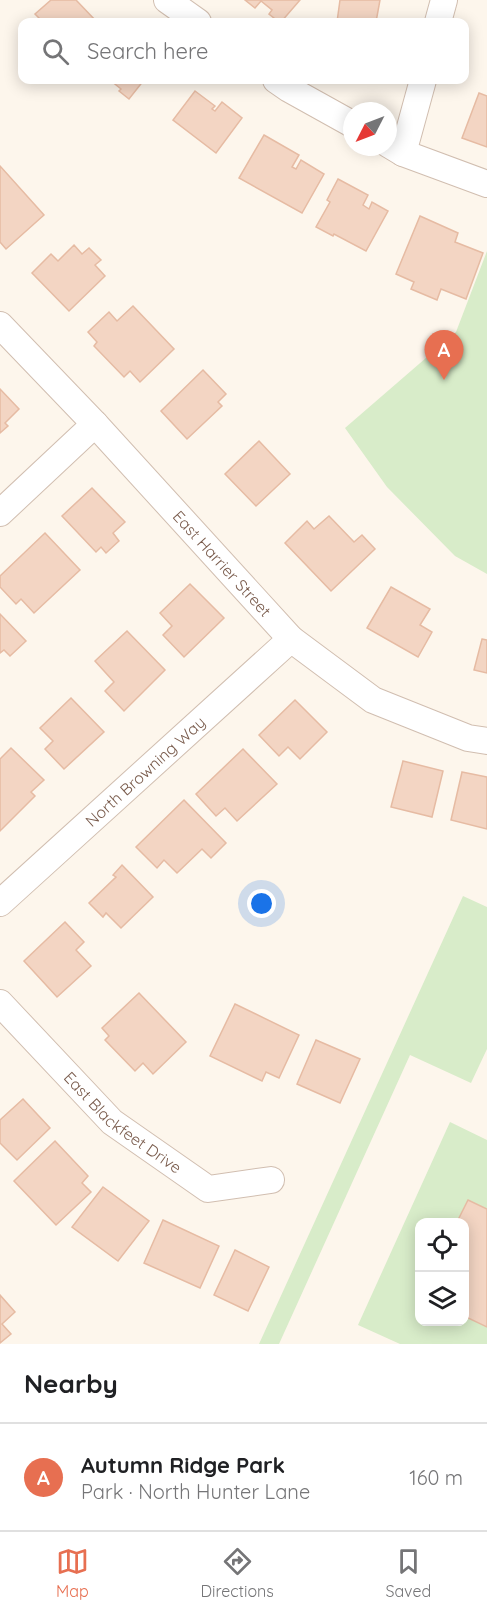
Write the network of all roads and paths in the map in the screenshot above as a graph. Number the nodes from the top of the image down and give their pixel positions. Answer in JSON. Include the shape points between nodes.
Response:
{"nodes":[{"id":1,"x":167,"y":0,"type":"edge"},
{"id":2,"x":444,"y":0,"type":"edge"},
{"id":3,"x":192,"y":18,"type":"edge"},
{"id":4,"x":439,"y":18,"type":"edge"},
{"id":5,"x":282,"y":84,"type":"edge"},
{"id":6,"x":421,"y":84,"type":"edge"},
{"id":7,"x":343,"y":119,"type":"edge"},
{"id":8,"x":397,"y":146,"type":"edge"},
{"id":9,"x":397,"y":149,"type":"edge"},
{"id":10,"x":487,"y":184,"type":"edge"},
{"id":11,"x":0,"y":325,"type":"edge"},
{"id":12,"x":95,"y":424,"type":"junction"},
{"id":13,"x":0,"y":513,"type":"edge"},
{"id":14,"x":291,"y":639,"type":"junction"},
{"id":15,"x":487,"y":741,"type":"edge"},
{"id":16,"x":0,"y":903,"type":"edge"},
{"id":17,"x":0,"y":1003,"type":"edge"},
{"id":18,"x":271,"y":1180,"type":"dead end"}],
"edges":[{"from":1,"to":3,"type":"street"},
{"from":2,"to":4,"type":"street"},
{"from":5,"to":7,"type":"street"},
{"from":6,"to":8,"type":"street"},
{"from":9,"to":10,"type":"street"},
{"from":11,"to":12,"type":"street","name":"East Harrier Street"},
{"from":12,"to":13,"type":"street"},
{"from":12,"to":14,"type":"street","name":"East Harrier Street"},
{"from":14,"to":15,"type":"street","name":"East Harrier Street","via":[[373,700],[468,738]]},
{"from":14,"to":16,"type":"street","name":"North Browning Way"},
{"from":17,"to":18,"type":"street","name":"East Blackfeet Drive","via":[[112,1122],[208,1189]]}]}
